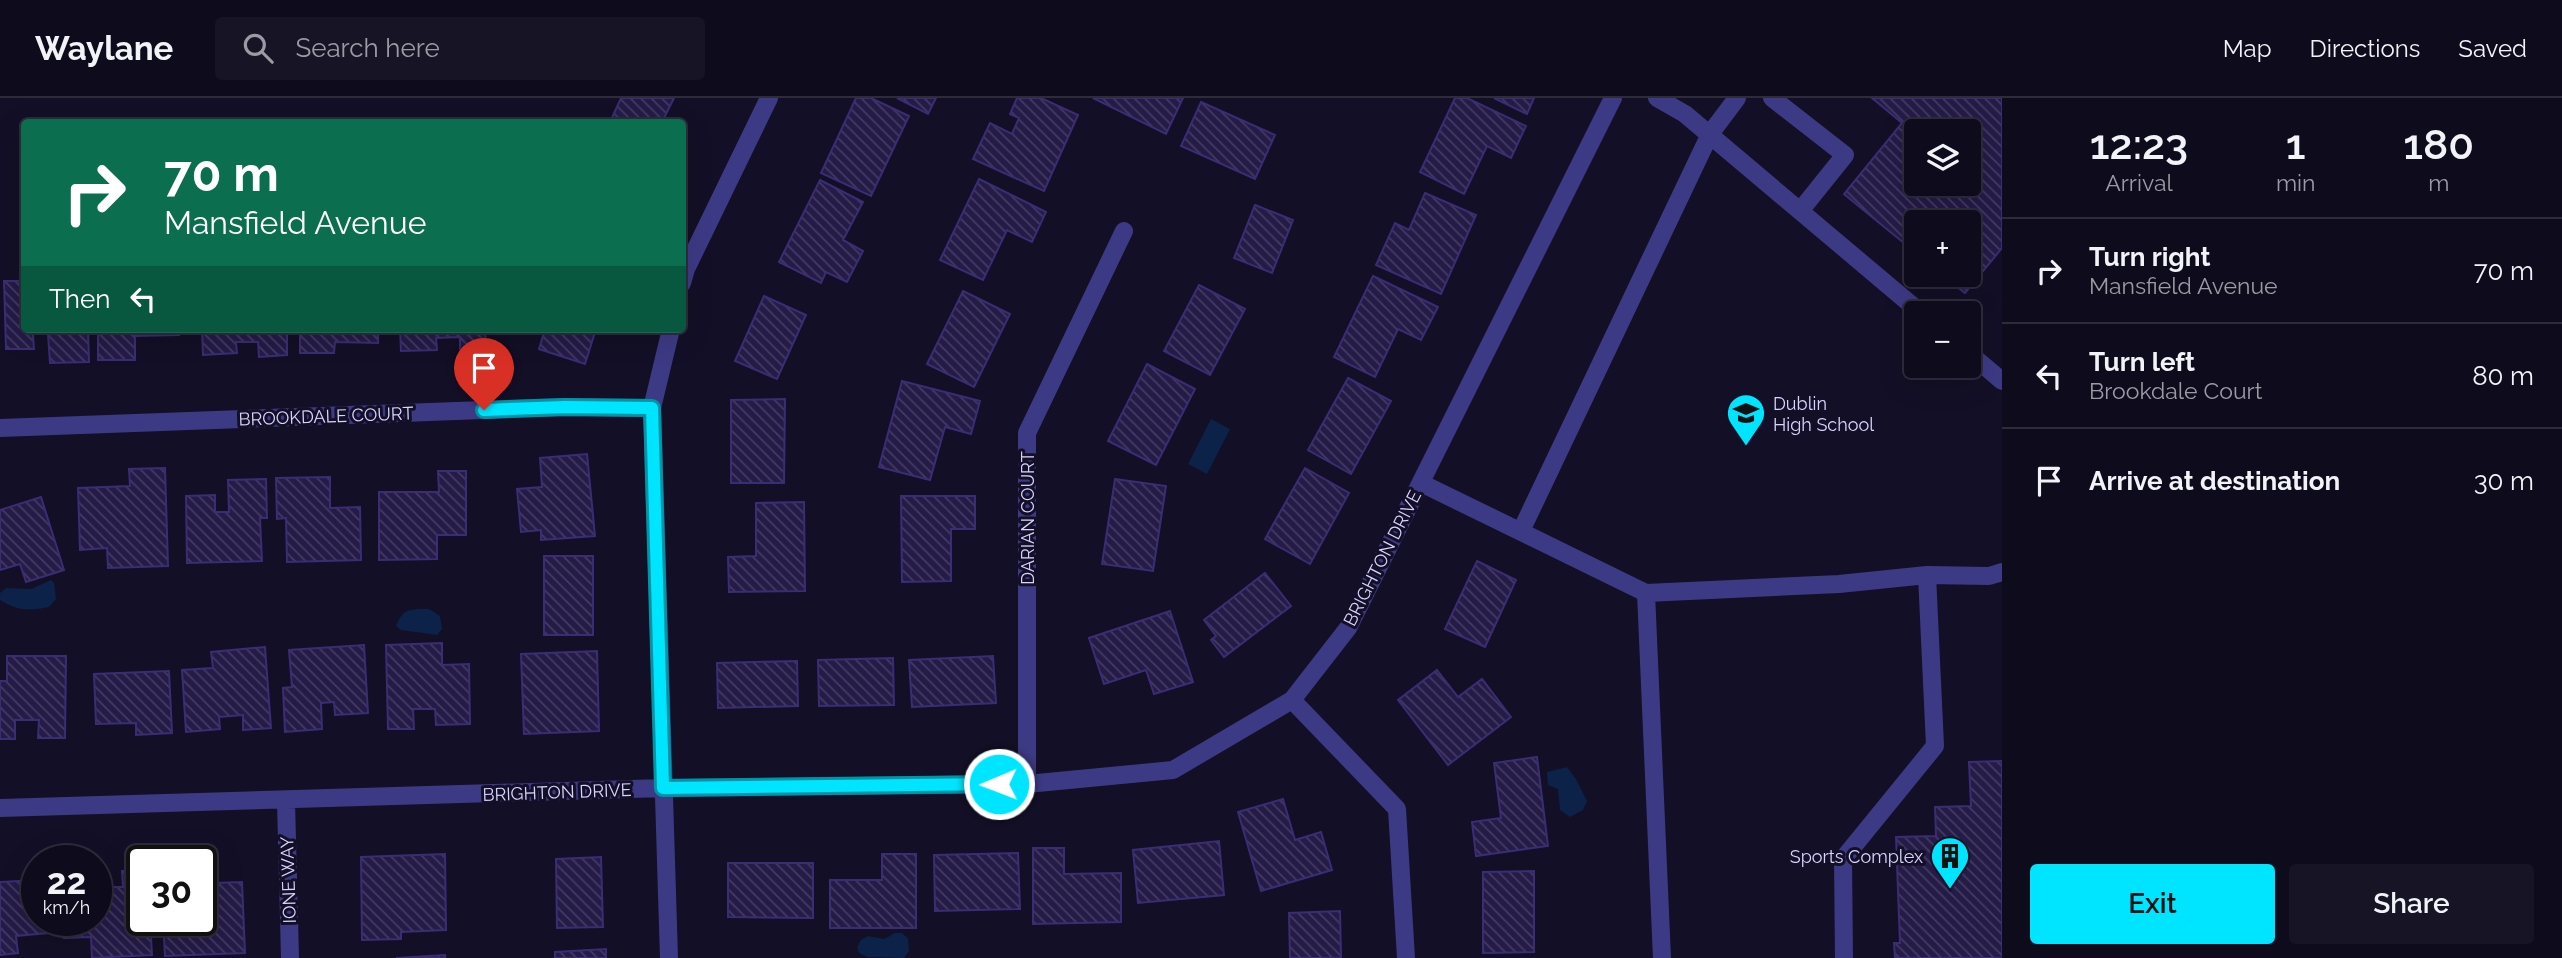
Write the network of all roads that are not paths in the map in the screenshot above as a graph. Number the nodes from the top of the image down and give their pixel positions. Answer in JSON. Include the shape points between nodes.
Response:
{"nodes":[{"id":1,"x":769,"y":98,"type":"edge"},
{"id":2,"x":1613,"y":98,"type":"edge"},
{"id":3,"x":1657,"y":98,"type":"edge"},
{"id":4,"x":1737,"y":98,"type":"edge"},
{"id":5,"x":1772,"y":98,"type":"edge"},
{"id":6,"x":1710,"y":135,"type":"junction"},
{"id":7,"x":1800,"y":211,"type":"junction"},
{"id":8,"x":1124,"y":231,"type":"dead end"},
{"id":9,"x":686,"y":269,"type":"edge"},
{"id":10,"x":1907,"y":301,"type":"edge"},
{"id":11,"x":670,"y":333,"type":"edge"},
{"id":12,"x":1981,"y":363,"type":"edge"},
{"id":13,"x":2002,"y":381,"type":"edge"},
{"id":14,"x":652,"y":408,"type":"junction"},
{"id":15,"x":0,"y":428,"type":"edge"},
{"id":16,"x":1421,"y":483,"type":"junction"},
{"id":17,"x":1521,"y":531,"type":"junction"},
{"id":18,"x":2002,"y":572,"type":"edge"},
{"id":19,"x":1927,"y":575,"type":"junction"},
{"id":20,"x":1646,"y":593,"type":"junction"},
{"id":21,"x":1292,"y":700,"type":"junction"},
{"id":22,"x":1027,"y":784,"type":"junction"},
{"id":23,"x":663,"y":788,"type":"junction"},
{"id":24,"x":286,"y":801,"type":"junction"},
{"id":25,"x":0,"y":808,"type":"edge"},
{"id":26,"x":290,"y":958,"type":"edge"},
{"id":27,"x":669,"y":958,"type":"edge"},
{"id":28,"x":1406,"y":958,"type":"edge"},
{"id":29,"x":1662,"y":958,"type":"edge"},
{"id":30,"x":1844,"y":958,"type":"edge"}],
"edges":[{"from":1,"to":9,"type":"street"},
{"from":2,"to":16,"type":"street","name":"BRIGHTON DRIVE"},
{"from":3,"to":6,"type":"street"},
{"from":4,"to":6,"type":"street"},
{"from":5,"to":7,"type":"street","via":[[1844,155]]},
{"from":6,"to":7,"type":"street"},
{"from":6,"to":17,"type":"street"},
{"from":7,"to":10,"type":"street"},
{"from":8,"to":22,"type":"street","name":"DARIAN COURT","via":[[1027,433]]},
{"from":11,"to":14,"type":"street"},
{"from":12,"to":13,"type":"street"},
{"from":14,"to":15,"type":"street","name":"BROOKDALE COURT","via":[[565,407]]},
{"from":14,"to":23,"type":"street"},
{"from":16,"to":17,"type":"street"},
{"from":16,"to":21,"type":"street","name":"BRIGHTON DRIVE","via":[[1348,628]]},
{"from":17,"to":20,"type":"street"},
{"from":18,"to":19,"type":"street"},
{"from":19,"to":20,"type":"street"},
{"from":19,"to":30,"type":"street","via":[[1935,746],[1843,859]]},
{"from":20,"to":29,"type":"street"},
{"from":21,"to":22,"type":"street","name":"BRIGHTON DRIVE","via":[[1172,770]]},
{"from":21,"to":28,"type":"street","via":[[1397,809]]},
{"from":22,"to":23,"type":"street","name":"BRIGHTON DRIVE"},
{"from":23,"to":24,"type":"street","name":"BRIGHTON DRIVE"},
{"from":23,"to":27,"type":"street"},
{"from":24,"to":25,"type":"street","name":"BRIGHTON DRIVE"},
{"from":24,"to":26,"type":"street","name":"IONE WAY"}]}
